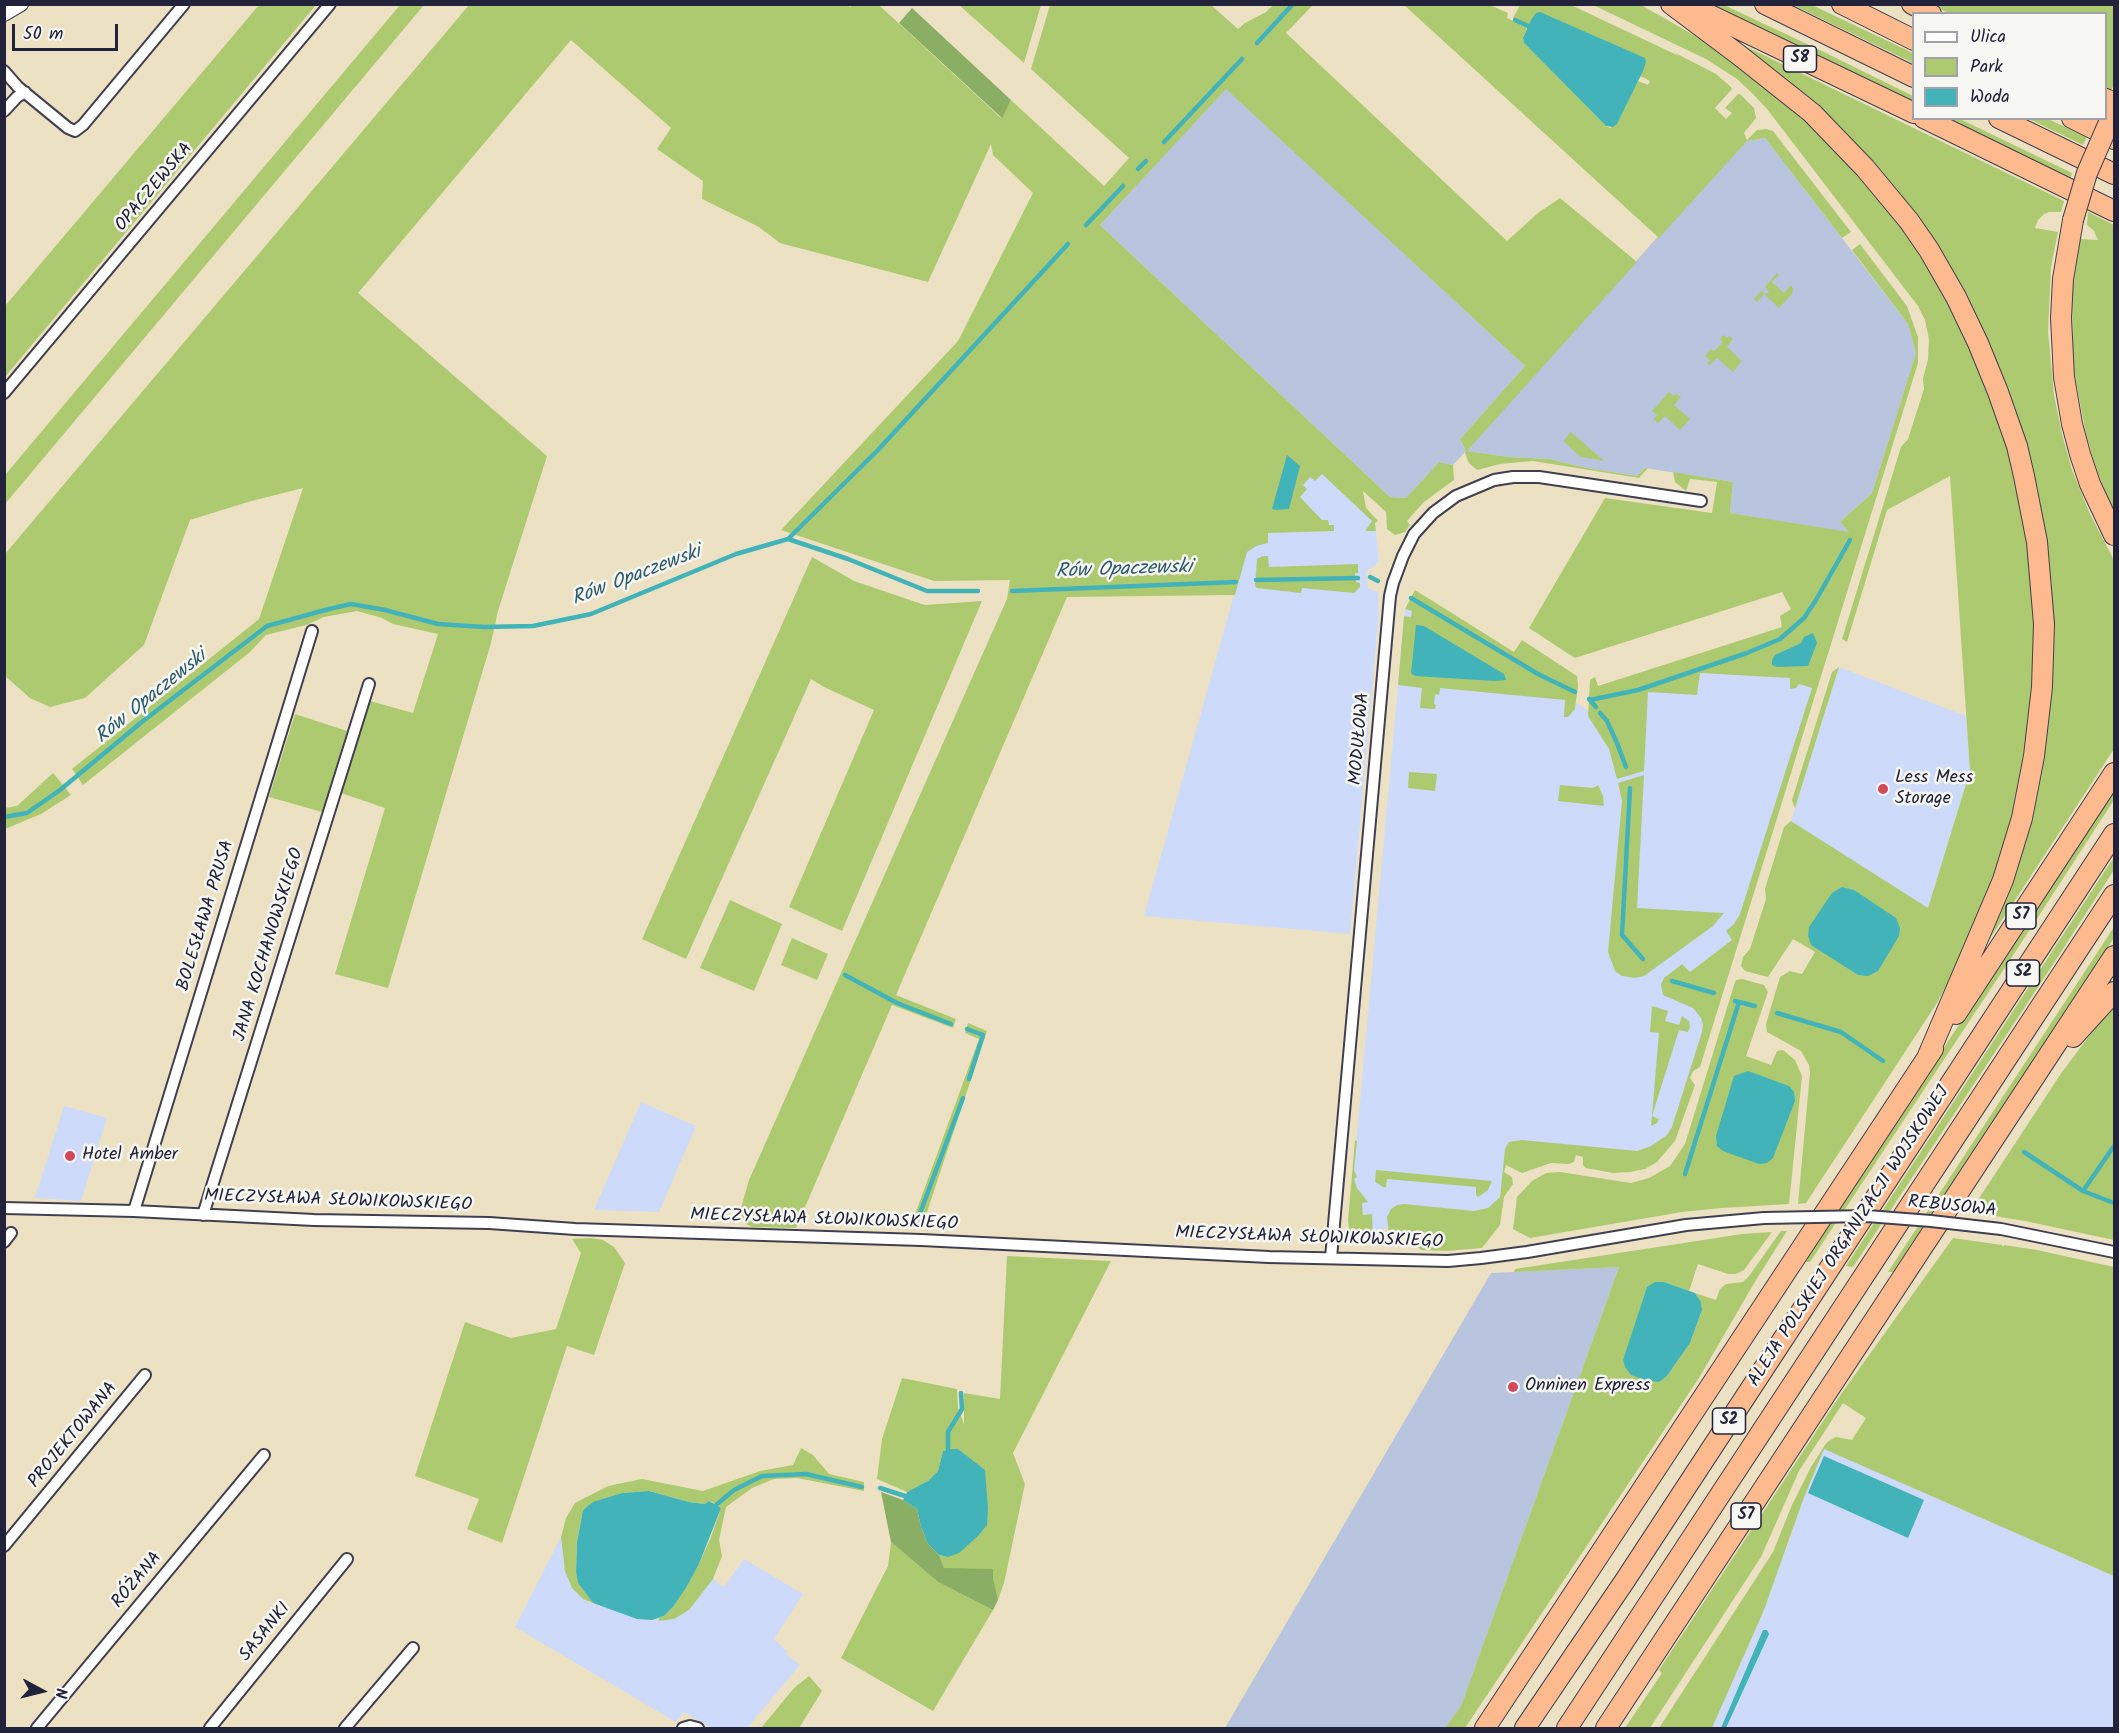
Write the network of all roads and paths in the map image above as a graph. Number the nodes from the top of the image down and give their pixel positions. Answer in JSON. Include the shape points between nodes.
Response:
{"nodes":[{"id":1,"x":21,"y":4,"type":"edge"},
{"id":2,"x":184,"y":4,"type":"edge"},
{"id":3,"x":330,"y":4,"type":"edge"},
{"id":4,"x":1671,"y":4,"type":"edge"},
{"id":5,"x":1687,"y":4,"type":"edge"},
{"id":6,"x":1765,"y":4,"type":"edge"},
{"id":7,"x":1842,"y":4,"type":"edge"},
{"id":8,"x":1912,"y":4,"type":"edge"},
{"id":9,"x":1927,"y":12,"type":"edge"},
{"id":10,"x":4,"y":15,"type":"edge"},
{"id":11,"x":1912,"y":39,"type":"edge"},
{"id":12,"x":4,"y":71,"type":"edge"},
{"id":13,"x":1912,"y":76,"type":"edge"},
{"id":14,"x":25,"y":92,"type":"junction"},
{"id":15,"x":4,"y":111,"type":"edge"},
{"id":16,"x":2115,"y":111,"type":"edge"},
{"id":17,"x":1912,"y":113,"type":"edge"},
{"id":18,"x":1928,"y":120,"type":"edge"},
{"id":19,"x":2003,"y":120,"type":"edge"},
{"id":20,"x":2076,"y":120,"type":"edge"},
{"id":21,"x":2115,"y":138,"type":"edge"},
{"id":22,"x":2115,"y":174,"type":"edge"},
{"id":23,"x":2115,"y":211,"type":"edge"},
{"id":24,"x":4,"y":393,"type":"edge"},
{"id":25,"x":1701,"y":501,"type":"dead end"},
{"id":26,"x":2115,"y":535,"type":"edge"},
{"id":27,"x":312,"y":631,"type":"dead end"},
{"id":28,"x":369,"y":684,"type":"dead end"},
{"id":29,"x":2115,"y":773,"type":"edge"},
{"id":30,"x":2115,"y":834,"type":"edge"},
{"id":31,"x":2115,"y":895,"type":"edge"},
{"id":32,"x":2115,"y":956,"type":"edge"},
{"id":33,"x":2115,"y":992,"type":"edge"},
{"id":34,"x":1927,"y":1058,"type":"junction"},
{"id":35,"x":2033,"y":1081,"type":"junction"},
{"id":36,"x":4,"y":1208,"type":"edge"},
{"id":37,"x":134,"y":1211,"type":"junction"},
{"id":38,"x":202,"y":1215,"type":"junction"},
{"id":39,"x":1640,"y":1232,"type":"joint"},
{"id":40,"x":2115,"y":1252,"type":"edge"},
{"id":41,"x":1331,"y":1258,"type":"junction"},
{"id":42,"x":145,"y":1375,"type":"dead end"},
{"id":43,"x":264,"y":1455,"type":"dead end"},
{"id":44,"x":4,"y":1546,"type":"edge"},
{"id":45,"x":347,"y":1559,"type":"dead end"},
{"id":46,"x":412,"y":1648,"type":"dead end"},
{"id":47,"x":37,"y":1728,"type":"edge"},
{"id":48,"x":210,"y":1728,"type":"edge"},
{"id":49,"x":345,"y":1728,"type":"edge"},
{"id":50,"x":683,"y":1728,"type":"edge"},
{"id":51,"x":698,"y":1728,"type":"edge"},
{"id":52,"x":1485,"y":1728,"type":"edge"},
{"id":53,"x":1525,"y":1728,"type":"edge"},
{"id":54,"x":1567,"y":1728,"type":"edge"},
{"id":55,"x":1606,"y":1728,"type":"edge"}],
"edges":[{"from":1,"to":10,"type":"street"},
{"from":2,"to":14,"type":"street","via":[[79,129],[68,128]]},
{"from":3,"to":24,"type":"street","name":"OPACZEWSKA"},
{"from":4,"to":34,"type":"highway","via":[[1812,113],[1909,221],[1956,297],[2017,446],[2037,542],[2044,624],[2034,756],[2022,818],[2003,880]]},
{"from":5,"to":17,"type":"highway","number":"S8"},
{"from":6,"to":13,"type":"highway"},
{"from":7,"to":11,"type":"highway"},
{"from":8,"to":9,"type":"highway"},
{"from":12,"to":14,"type":"street"},
{"from":14,"to":15,"type":"street"},
{"from":16,"to":26,"type":"highway","bridge":true,"via":[[2087,172],[2073,220],[2066,251],[2061,318],[2070,414],[2090,484]]},
{"from":18,"to":23,"type":"highway"},
{"from":19,"to":22,"type":"highway"},
{"from":20,"to":21,"type":"highway"},
{"from":25,"to":41,"type":"street","name":"MODUŁOWA","via":[[1539,477],[1494,480],[1456,496],[1433,513],[1414,534],[1403,556],[1390,596]]},
{"from":27,"to":37,"type":"street","name":"BOLESŁAWA PRUSA"},
{"from":28,"to":38,"type":"street","name":"JANA KOCHANOWSKIEGO"},
{"from":29,"to":34,"type":"highway","number":"S7"},
{"from":30,"to":53,"type":"highway","name":"ALEJA POLSKIEJ ORGANIZACJI WOJSKOWEJ","number":"S2"},
{"from":31,"to":54,"type":"highway","name":"ALEJA POLSKIEJ ORGANIZACJI WOJSKOWEJ","number":"S2"},
{"from":32,"to":35,"type":"highway"},
{"from":33,"to":35,"type":"highway","number":"S7"},
{"from":34,"to":52,"type":"highway","number":"S7"},
{"from":35,"to":55,"type":"highway","number":"S7"},
{"from":36,"to":37,"type":"street","name":"MIECZYSŁAWA SŁOWIKOWSKIEGO"},
{"from":37,"to":38,"type":"street","name":"MIECZYSŁAWA SŁOWIKOWSKIEGO"},
{"from":38,"to":41,"type":"street","name":"MIECZYSŁAWA SŁOWIKOWSKIEGO","via":[[489,1222],[575,1229]]},
{"from":39,"to":40,"type":"street","name":"REBUSOWA","bridge":true,"via":[[1764,1218],[1867,1216],[2001,1229]]},
{"from":39,"to":41,"type":"street","name":"MIECZYSŁAWA SŁOWIKOWSKIEGO","via":[[1474,1259]]},
{"from":42,"to":44,"type":"street","name":"PROJEKTOWANA"},
{"from":43,"to":47,"type":"street","name":"RÓŻANA"},
{"from":45,"to":48,"type":"street","name":"SASANKI"},
{"from":46,"to":49,"type":"street"},
{"from":50,"to":51,"type":"street"}]}
